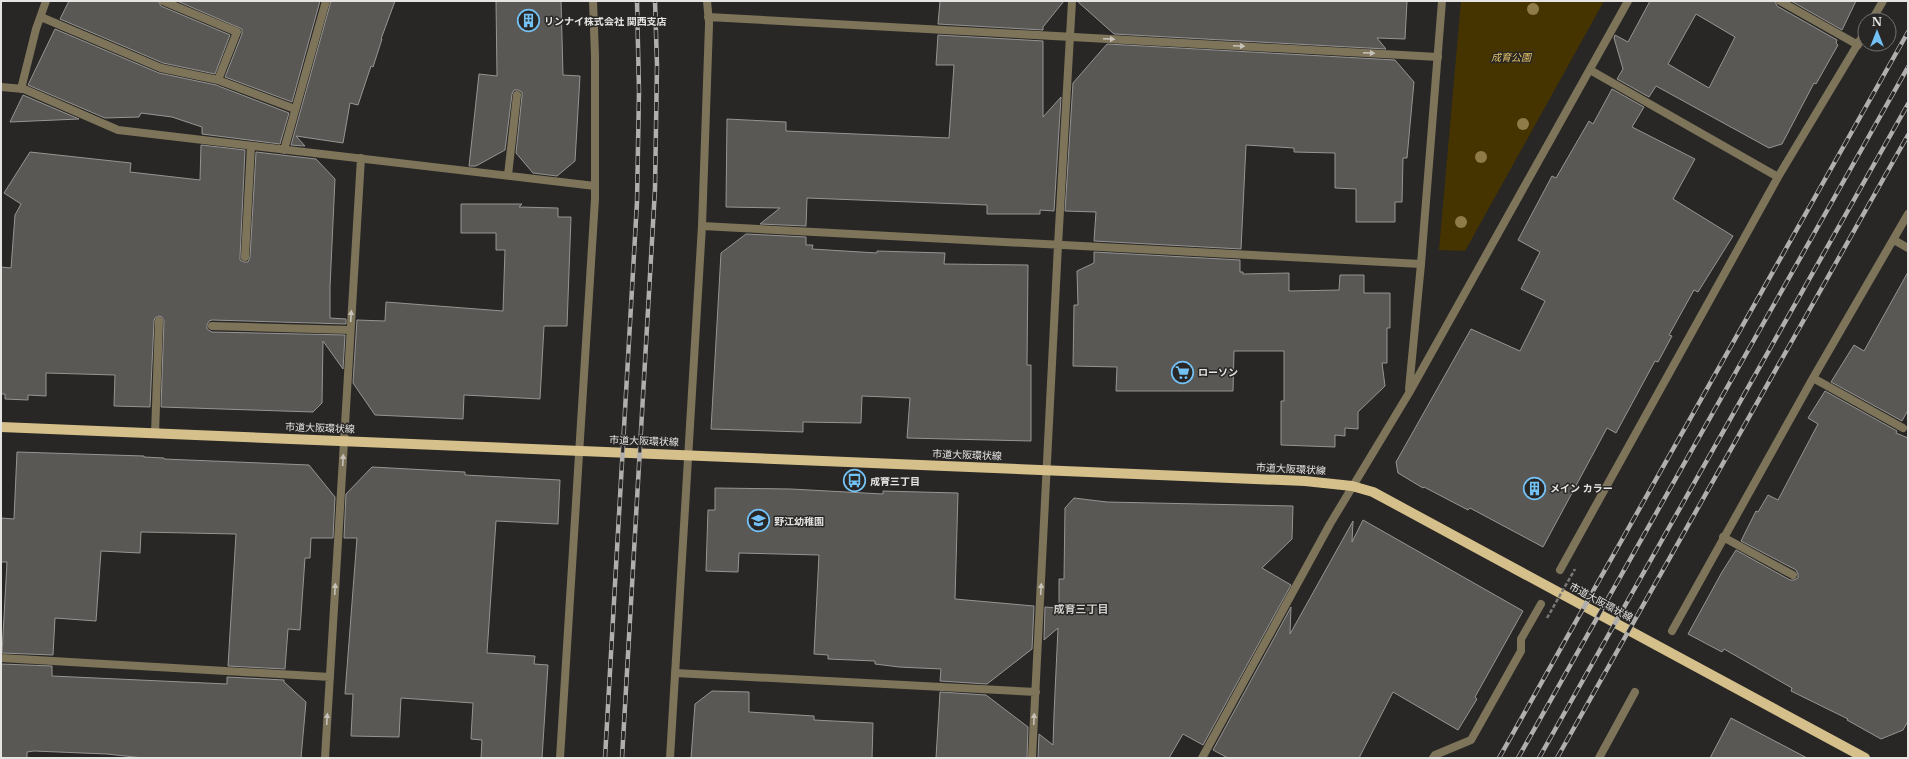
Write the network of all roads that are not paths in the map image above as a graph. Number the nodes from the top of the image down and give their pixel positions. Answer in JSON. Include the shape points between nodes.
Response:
{"nodes":[{"id":1,"x":46,"y":1,"type":"edge"},
{"id":2,"x":163,"y":1,"type":"edge"},
{"id":3,"x":326,"y":1,"type":"edge"},
{"id":4,"x":593,"y":1,"type":"edge"},
{"id":5,"x":707,"y":1,"type":"edge"},
{"id":6,"x":1072,"y":1,"type":"edge"},
{"id":7,"x":1442,"y":1,"type":"edge"},
{"id":8,"x":1628,"y":1,"type":"edge"},
{"id":9,"x":1780,"y":1,"type":"edge"},
{"id":10,"x":1883,"y":1,"type":"edge"},
{"id":11,"x":1877,"y":12,"type":"edge"},
{"id":12,"x":40,"y":17,"type":"junction"},
{"id":13,"x":709,"y":21,"type":"junction"},
{"id":14,"x":1070,"y":37,"type":"junction"},
{"id":15,"x":1857,"y":44,"type":"edge"},
{"id":16,"x":1857,"y":47,"type":"edge"},
{"id":17,"x":1438,"y":57,"type":"junction"},
{"id":18,"x":1590,"y":70,"type":"junction"},
{"id":19,"x":218,"y":80,"type":"junction"},
{"id":20,"x":1,"y":87,"type":"edge"},
{"id":21,"x":21,"y":88,"type":"junction"},
{"id":22,"x":517,"y":95,"type":"dead end"},
{"id":23,"x":295,"y":109,"type":"junction"},
{"id":24,"x":251,"y":146,"type":"junction"},
{"id":25,"x":284,"y":150,"type":"junction"},
{"id":26,"x":361,"y":158,"type":"junction"},
{"id":27,"x":508,"y":175,"type":"junction"},
{"id":28,"x":1778,"y":177,"type":"junction"},
{"id":29,"x":594,"y":186,"type":"junction"},
{"id":30,"x":1908,"y":214,"type":"edge"},
{"id":31,"x":702,"y":226,"type":"junction"},
{"id":32,"x":1894,"y":240,"type":"junction"},
{"id":33,"x":1058,"y":245,"type":"junction"},
{"id":34,"x":1908,"y":248,"type":"edge"},
{"id":35,"x":244,"y":257,"type":"dead end"},
{"id":36,"x":1421,"y":264,"type":"junction"},
{"id":37,"x":159,"y":321,"type":"dead end"},
{"id":38,"x":212,"y":326,"type":"dead end"},
{"id":39,"x":350,"y":330,"type":"junction"},
{"id":40,"x":1813,"y":378,"type":"junction"},
{"id":41,"x":1409,"y":393,"type":"junction"},
{"id":42,"x":1,"y":427,"type":"edge"},
{"id":43,"x":1903,"y":428,"type":"dead end"},
{"id":44,"x":155,"y":434,"type":"junction"},
{"id":45,"x":344,"y":441,"type":"junction"},
{"id":46,"x":579,"y":451,"type":"junction"},
{"id":47,"x":688,"y":455,"type":"junction"},
{"id":48,"x":1048,"y":470,"type":"junction"},
{"id":49,"x":1352,"y":486,"type":"junction"},
{"id":50,"x":1723,"y":537,"type":"junction"},
{"id":51,"x":1560,"y":570,"type":"dead end"},
{"id":52,"x":1793,"y":575,"type":"dead end"},
{"id":53,"x":1541,"y":604,"type":"dead end"},
{"id":54,"x":1672,"y":631,"type":"dead end"},
{"id":55,"x":1,"y":658,"type":"edge"},
{"id":56,"x":675,"y":673,"type":"junction"},
{"id":57,"x":330,"y":676,"type":"junction"},
{"id":58,"x":1036,"y":692,"type":"junction"},
{"id":59,"x":1635,"y":692,"type":"dead end"},
{"id":60,"x":325,"y":758,"type":"edge"},
{"id":61,"x":560,"y":758,"type":"edge"},
{"id":62,"x":670,"y":758,"type":"edge"},
{"id":63,"x":1032,"y":758,"type":"edge"},
{"id":64,"x":1202,"y":758,"type":"edge"},
{"id":65,"x":1433,"y":758,"type":"edge"},
{"id":66,"x":1599,"y":758,"type":"edge"},
{"id":67,"x":1864,"y":758,"type":"edge"}],
"edges":[{"from":1,"to":12,"type":"street"},
{"from":2,"to":19,"type":"street","via":[[237,32]]},
{"from":3,"to":23,"type":"street"},
{"from":4,"to":29,"type":"street"},
{"from":5,"to":13,"type":"street"},
{"from":6,"to":14,"type":"street"},
{"from":7,"to":17,"type":"street"},
{"from":8,"to":18,"type":"street"},
{"from":9,"to":15,"type":"street"},
{"from":10,"to":11,"type":"street"},
{"from":12,"to":19,"type":"street","via":[[161,68]]},
{"from":12,"to":21,"type":"street"},
{"from":13,"to":14,"type":"street"},
{"from":13,"to":31,"type":"street"},
{"from":14,"to":17,"type":"street","one_way":true},
{"from":14,"to":33,"type":"street"},
{"from":16,"to":28,"type":"street"},
{"from":17,"to":36,"type":"street"},
{"from":18,"to":28,"type":"street"},
{"from":18,"to":41,"type":"street"},
{"from":19,"to":23,"type":"street"},
{"from":20,"to":21,"type":"street"},
{"from":21,"to":24,"type":"street","via":[[118,130]]},
{"from":22,"to":27,"type":"street"},
{"from":23,"to":25,"type":"street"},
{"from":24,"to":25,"type":"street"},
{"from":24,"to":35,"type":"street"},
{"from":25,"to":26,"type":"street"},
{"from":26,"to":27,"type":"street"},
{"from":39,"to":26,"type":"street","one_way":true},
{"from":27,"to":29,"type":"street"},
{"from":28,"to":51,"type":"street"},
{"from":29,"to":46,"type":"street"},
{"from":30,"to":32,"type":"street"},
{"from":31,"to":33,"type":"street"},
{"from":31,"to":47,"type":"street"},
{"from":32,"to":34,"type":"street"},
{"from":32,"to":40,"type":"street"},
{"from":33,"to":36,"type":"street"},
{"from":33,"to":48,"type":"street"},
{"from":36,"to":41,"type":"street"},
{"from":37,"to":44,"type":"street"},
{"from":38,"to":39,"type":"street"},
{"from":39,"to":45,"type":"street"},
{"from":40,"to":43,"type":"street"},
{"from":40,"to":50,"type":"street"},
{"from":41,"to":49,"type":"street"},
{"from":42,"to":44,"type":"main road","name":"市道大阪環状線"},
{"from":44,"to":45,"type":"main road","name":"市道大阪環状線"},
{"from":45,"to":46,"type":"main road","name":"市道大阪環状線"},
{"from":57,"to":45,"type":"street","one_way":true},
{"from":46,"to":47,"type":"main road","name":"市道大阪環状線"},
{"from":46,"to":61,"type":"street"},
{"from":47,"to":48,"type":"main road","name":"市道大阪環状線"},
{"from":47,"to":56,"type":"street"},
{"from":48,"to":49,"type":"main road","name":"市道大阪環状線","via":[[1304,480]]},
{"from":58,"to":48,"type":"street","one_way":true},
{"from":49,"to":64,"type":"street"},
{"from":49,"to":67,"type":"main road","name":"市道大阪環状線","via":[[1373,492]]},
{"from":50,"to":52,"type":"street"},
{"from":50,"to":54,"type":"street"},
{"from":53,"to":65,"type":"street","via":[[1521,639],[1521,651],[1471,740]]},
{"from":55,"to":57,"type":"street"},
{"from":56,"to":58,"type":"street"},
{"from":56,"to":62,"type":"street"},
{"from":60,"to":57,"type":"street","one_way":true},
{"from":63,"to":58,"type":"street","one_way":true},
{"from":59,"to":66,"type":"street"}]}
